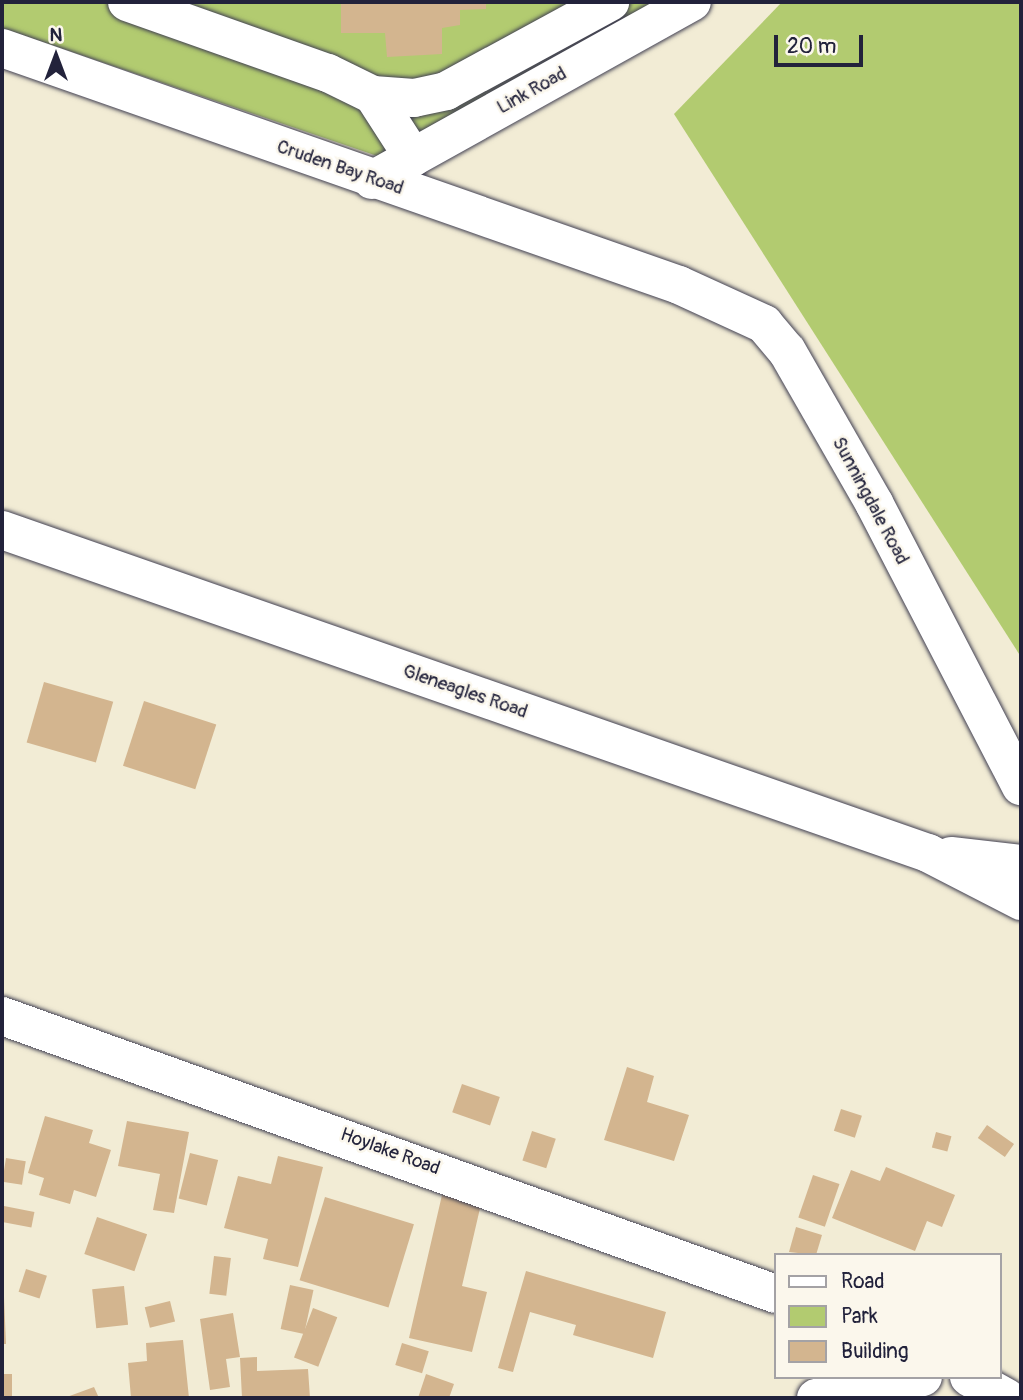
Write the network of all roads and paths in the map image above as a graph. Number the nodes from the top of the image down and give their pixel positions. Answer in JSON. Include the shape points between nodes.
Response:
{"nodes":[{"id":1,"x":127,"y":2,"type":"edge"},
{"id":2,"x":610,"y":2,"type":"edge"},
{"id":3,"x":692,"y":2,"type":"edge"},
{"id":4,"x":2,"y":48,"type":"edge"},
{"id":5,"x":373,"y":95,"type":"junction"},
{"id":6,"x":413,"y":158,"type":"junction"},
{"id":7,"x":372,"y":180,"type":"junction"},
{"id":8,"x":679,"y":285,"type":"joint"},
{"id":9,"x":2,"y":530,"type":"edge"},
{"id":10,"x":1015,"y":776,"type":"edge"},
{"id":11,"x":1021,"y":809,"type":"edge"},
{"id":12,"x":928,"y":853,"type":"junction"},
{"id":13,"x":1021,"y":864,"type":"edge"},
{"id":14,"x":1021,"y":895,"type":"edge"},
{"id":15,"x":1021,"y":901,"type":"edge"},
{"id":16,"x":2,"y":1016,"type":"edge"},
{"id":17,"x":774,"y":1293,"type":"edge"},
{"id":18,"x":913,"y":1379,"type":"edge"},
{"id":19,"x":973,"y":1379,"type":"edge"},
{"id":20,"x":816,"y":1398,"type":"edge"},
{"id":21,"x":1007,"y":1398,"type":"edge"}],
"edges":[{"from":1,"to":5,"type":"street","via":[[328,73]]},
{"from":2,"to":5,"type":"street","via":[[446,91],[414,98]]},
{"from":3,"to":6,"type":"street","name":"Link Road"},
{"from":4,"to":7,"type":"street","name":"Cruden Bay Road"},
{"from":5,"to":6,"type":"street"},
{"from":6,"to":7,"type":"street","name":"Link Road"},
{"from":7,"to":8,"type":"street","name":"Cruden Bay Road"},
{"from":8,"to":10,"type":"street","name":"Sunningdale Road","via":[[764,324],[787,351],[874,503]]},
{"from":9,"to":12,"type":"street","name":"Gleneagles Road"},
{"from":10,"to":11,"type":"street","name":"Sunningdale Road"},
{"from":12,"to":13,"type":"street","name":"Gleneagles Road"},
{"from":12,"to":15,"type":"street","name":"Gleneagles Road"},
{"from":13,"to":14,"type":"street"},
{"from":16,"to":17,"type":"street","name":"Hoylake Road"},
{"from":18,"to":20,"type":"street"},
{"from":19,"to":21,"type":"street"}]}
